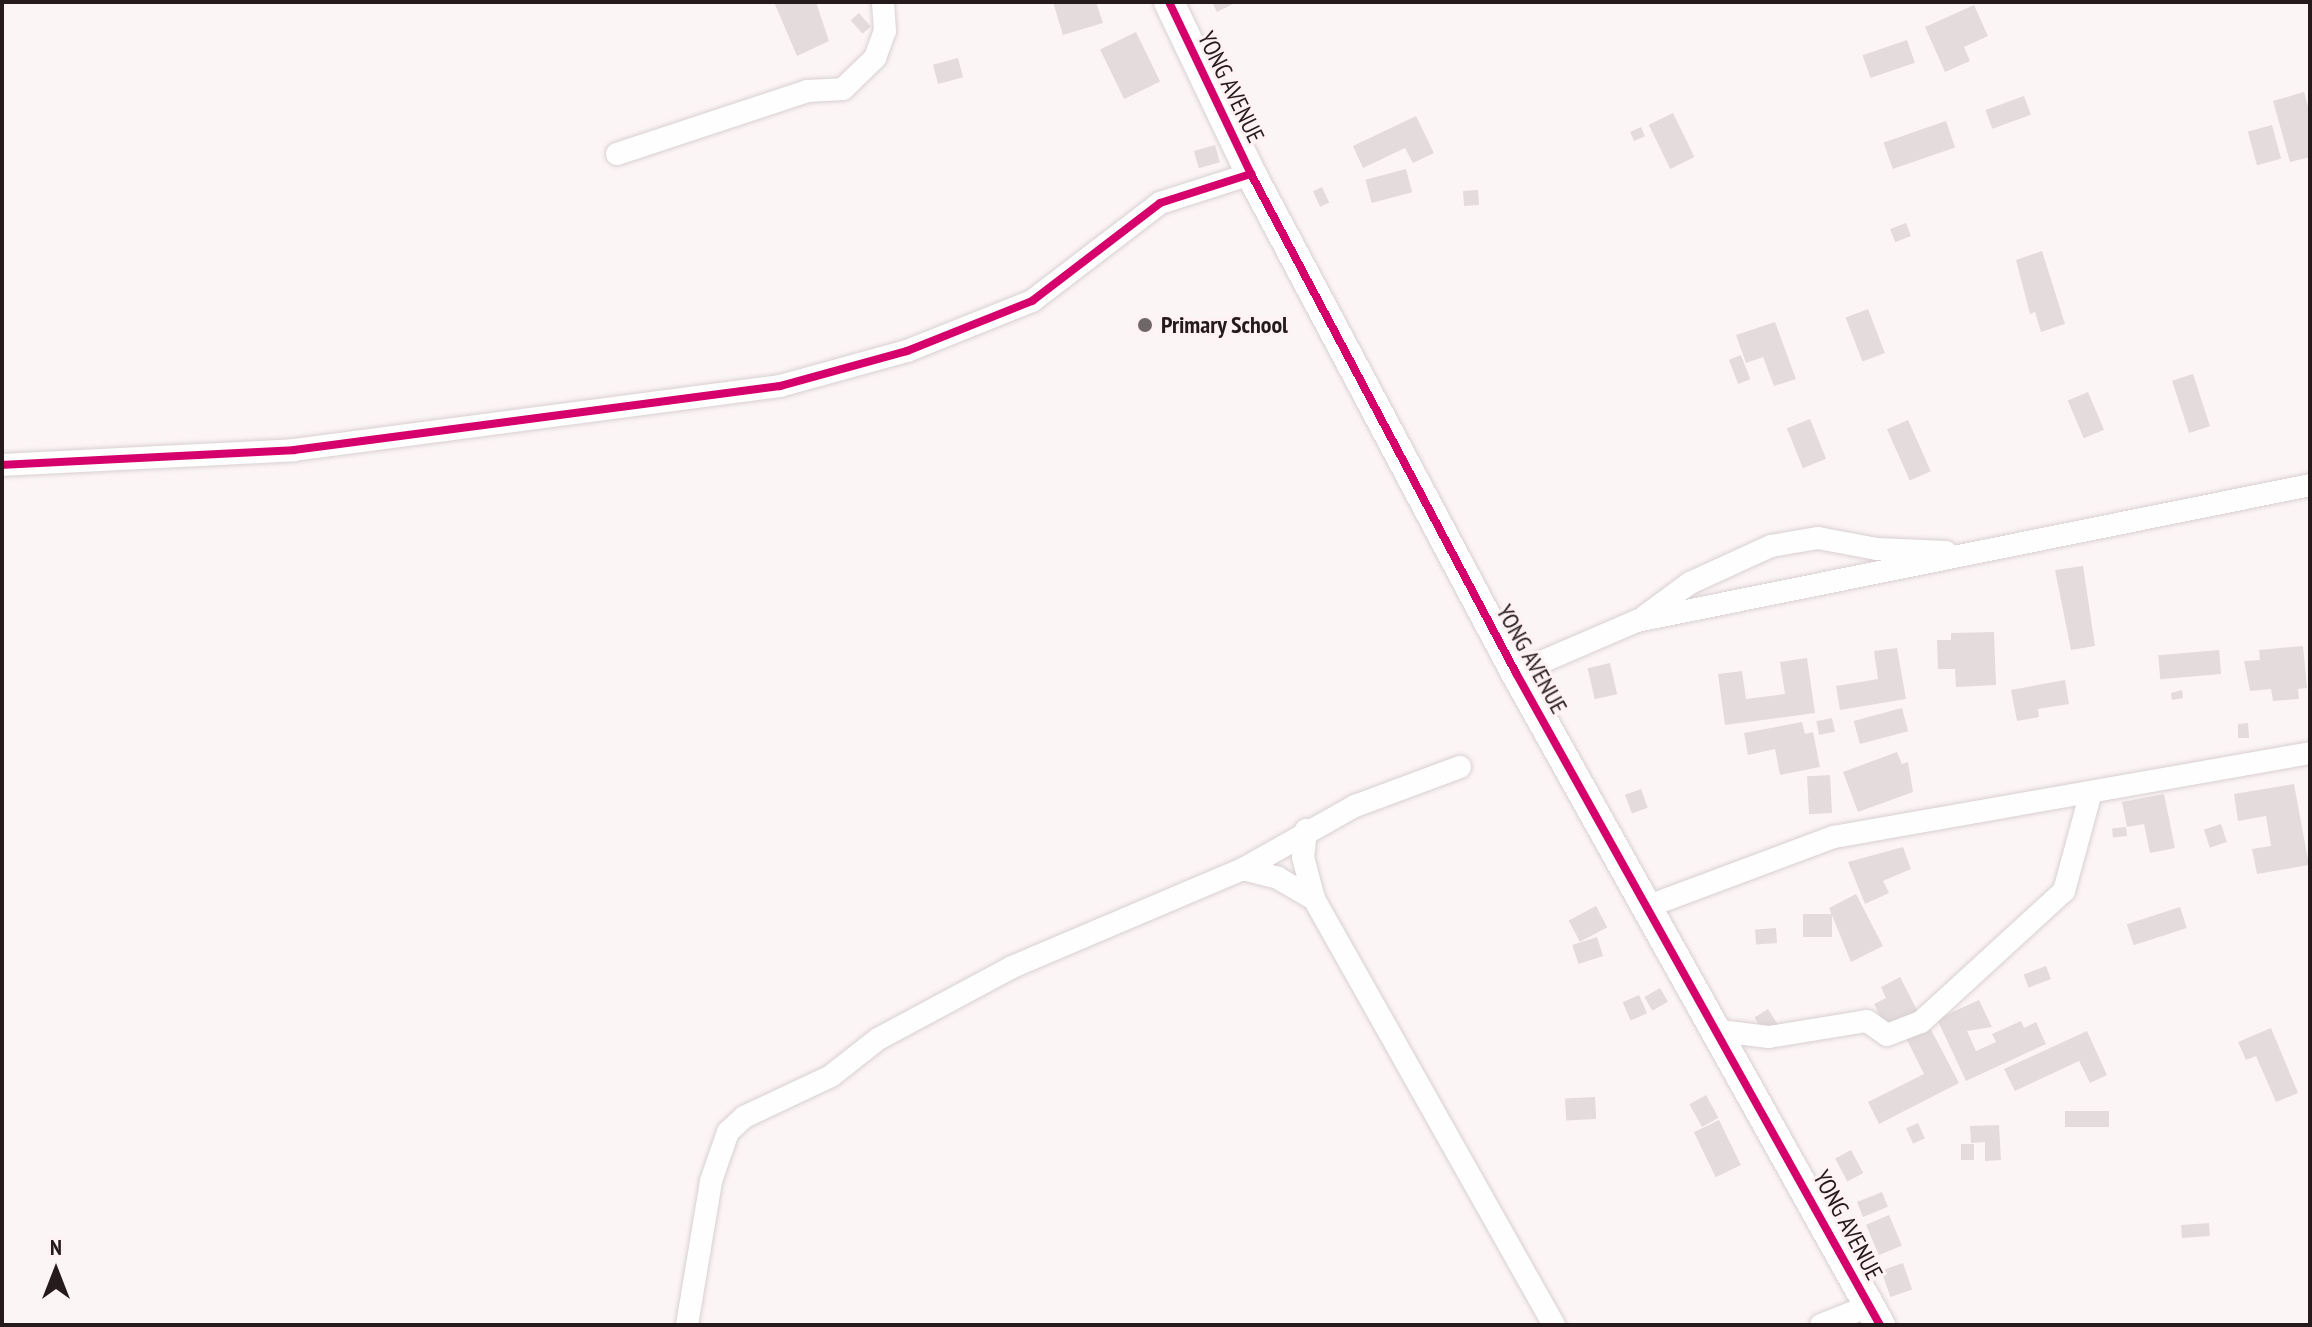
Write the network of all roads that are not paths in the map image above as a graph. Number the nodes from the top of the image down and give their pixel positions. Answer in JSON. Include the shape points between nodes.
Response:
{"nodes":[{"id":1,"x":883,"y":2,"type":"edge"},
{"id":2,"x":1169,"y":2,"type":"edge"},
{"id":3,"x":617,"y":154,"type":"dead end"},
{"id":4,"x":1251,"y":174,"type":"junction"},
{"id":5,"x":2,"y":465,"type":"edge"},
{"id":6,"x":2310,"y":485,"type":"edge"},
{"id":7,"x":1978,"y":553,"type":"junction"},
{"id":8,"x":1637,"y":621,"type":"junction"},
{"id":9,"x":1516,"y":673,"type":"junction"},
{"id":10,"x":2310,"y":753,"type":"edge"},
{"id":11,"x":1460,"y":767,"type":"dead end"},
{"id":12,"x":2090,"y":796,"type":"junction"},
{"id":13,"x":1306,"y":830,"type":"junction"},
{"id":14,"x":1243,"y":869,"type":"junction"},
{"id":15,"x":1314,"y":899,"type":"junction"},
{"id":16,"x":1649,"y":906,"type":"junction"},
{"id":17,"x":1720,"y":1031,"type":"junction"},
{"id":18,"x":1875,"y":1316,"type":"edge"},
{"id":19,"x":687,"y":1325,"type":"edge"},
{"id":20,"x":1554,"y":1325,"type":"edge"},
{"id":21,"x":1821,"y":1325,"type":"edge"}],
"edges":[{"from":1,"to":3,"type":"street","via":[[885,31],[875,58],[843,89],[807,91]]},
{"from":2,"to":4,"type":"street","name":"YONG AVENUE"},
{"from":4,"to":5,"type":"street","via":[[1160,203],[1032,301],[907,351],[780,386],[294,450]]},
{"from":4,"to":9,"type":"street","name":"YONG AVENUE"},
{"from":6,"to":7,"type":"street"},
{"from":7,"to":8,"type":"street"},
{"from":7,"to":8,"type":"street","via":[[1877,549],[1818,538],[1771,546],[1690,583]]},
{"from":8,"to":9,"type":"street"},
{"from":9,"to":16,"type":"street","name":"YONG AVENUE"},
{"from":10,"to":12,"type":"street"},
{"from":11,"to":13,"type":"street"},
{"from":12,"to":16,"type":"street","via":[[1834,837]]},
{"from":12,"to":17,"type":"street","via":[[2064,891],[1921,1022],[1887,1035],[1867,1021],[1769,1037]]},
{"from":13,"to":14,"type":"street"},
{"from":13,"to":15,"type":"street","via":[[1303,857]]},
{"from":14,"to":15,"type":"street","via":[[1278,878]]},
{"from":14,"to":19,"type":"street","via":[[1012,967],[878,1039],[831,1076],[744,1117],[728,1132],[711,1181]]},
{"from":15,"to":20,"type":"street"},
{"from":16,"to":17,"type":"street","name":"YONG AVENUE"},
{"from":17,"to":18,"type":"street","name":"YONG AVENUE"},
{"from":18,"to":21,"type":"street"}]}
